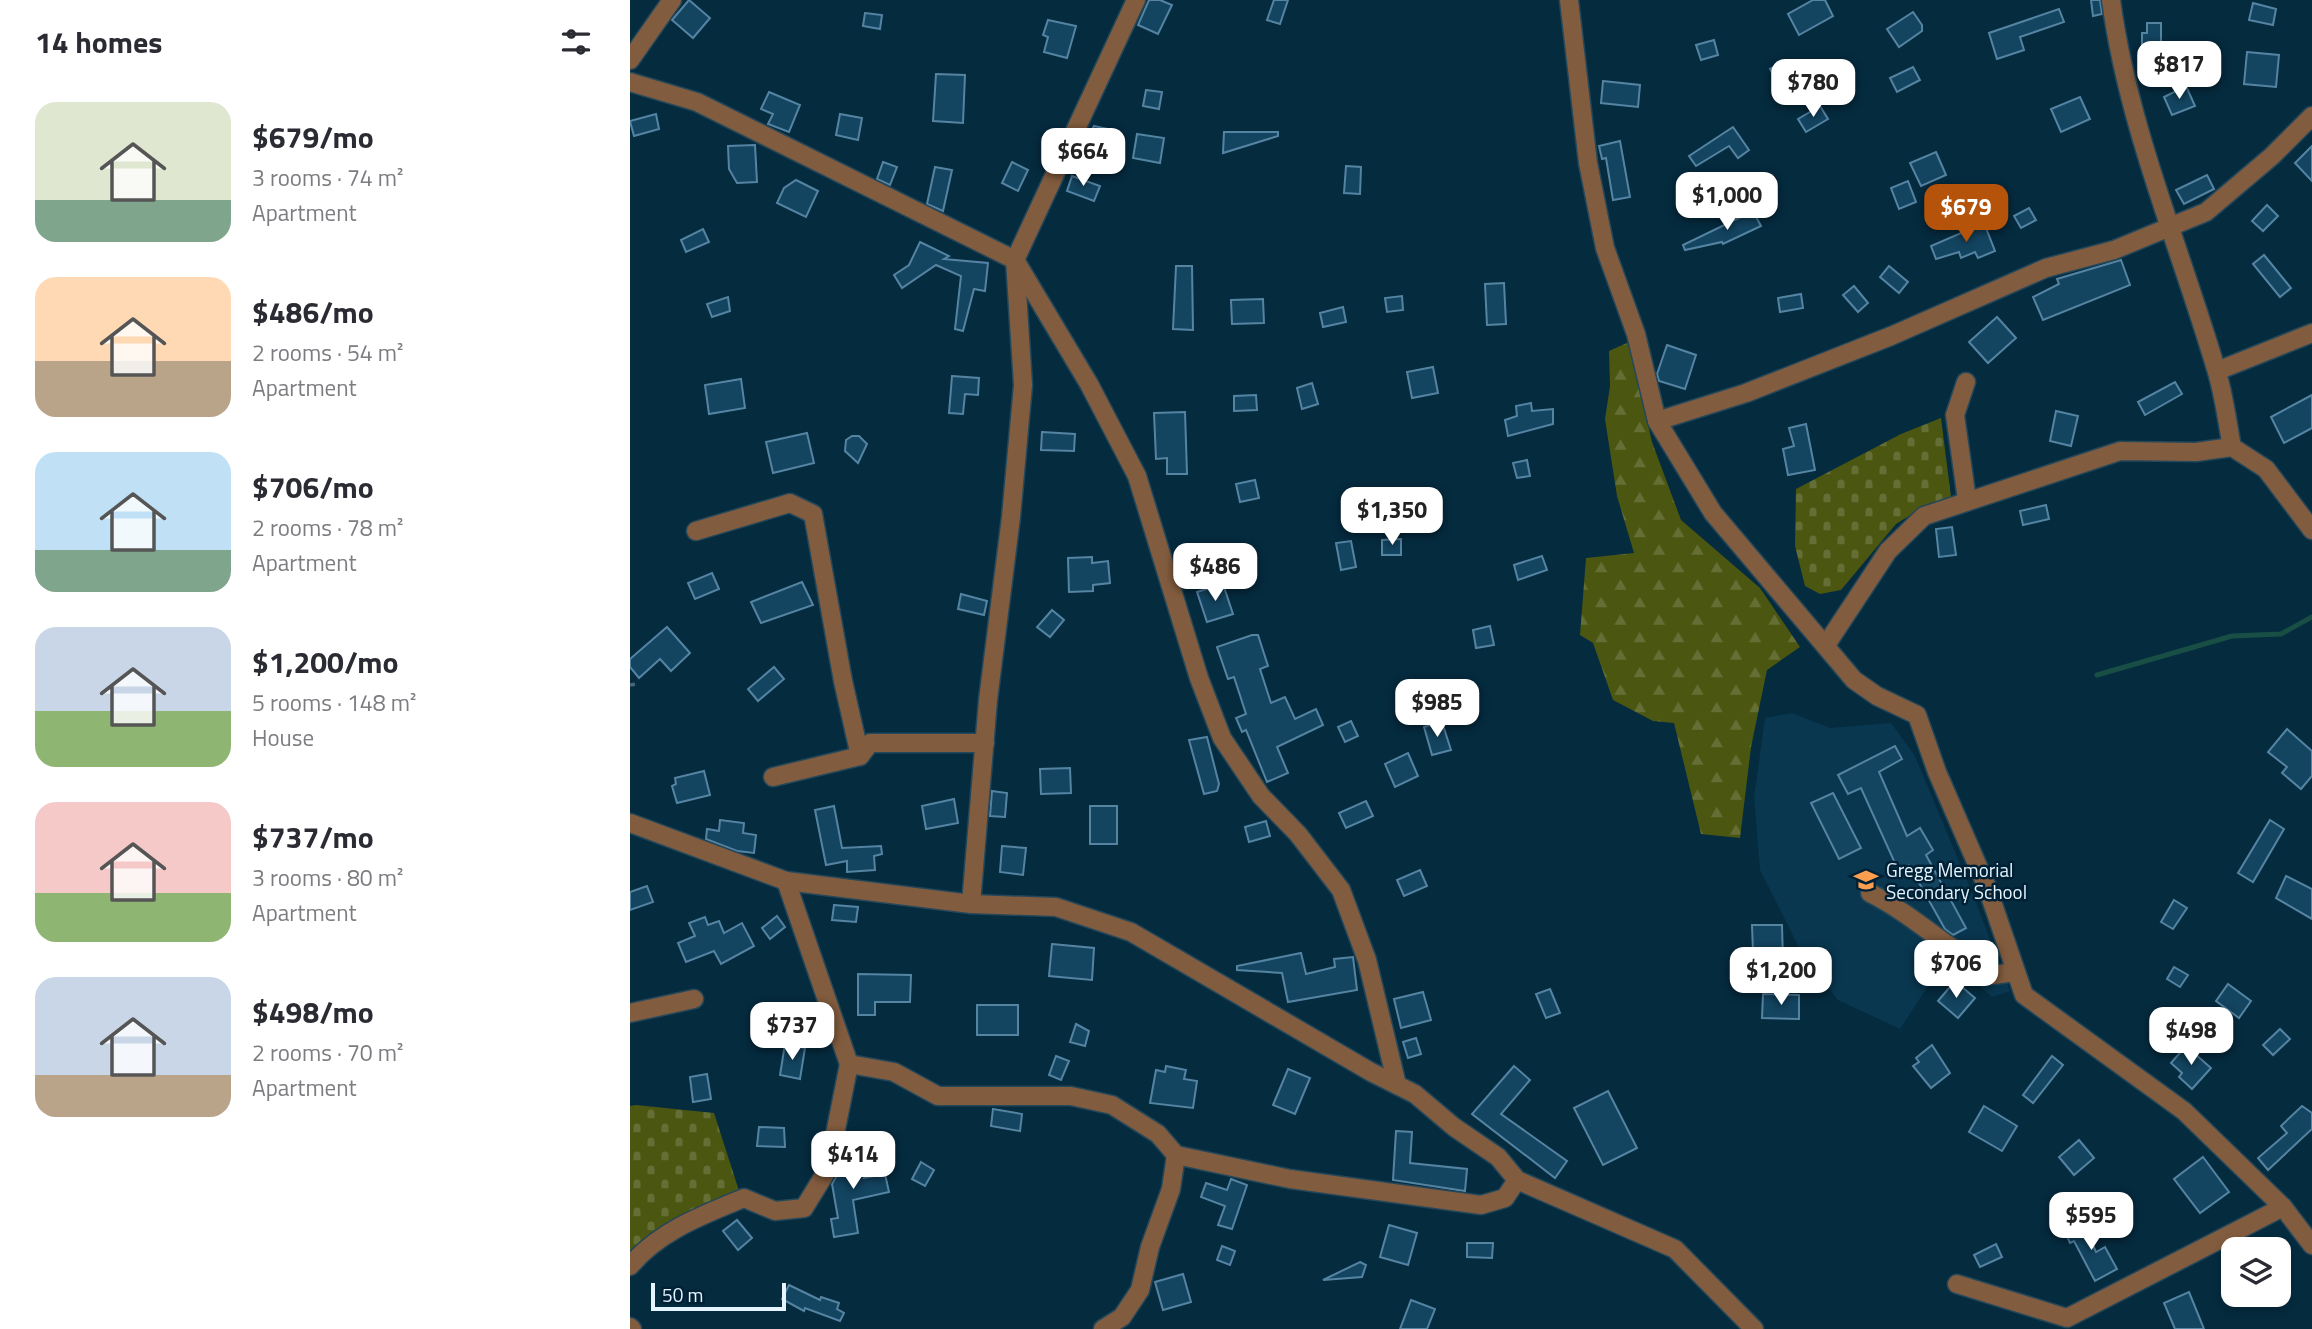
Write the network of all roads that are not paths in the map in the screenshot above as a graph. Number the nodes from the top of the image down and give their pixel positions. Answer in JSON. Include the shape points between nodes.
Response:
{"nodes":[{"id":1,"x":672,"y":0,"type":"edge"},
{"id":2,"x":1136,"y":0,"type":"edge"},
{"id":3,"x":1569,"y":0,"type":"edge"},
{"id":4,"x":2111,"y":0,"type":"edge"},
{"id":5,"x":630,"y":60,"type":"edge"},
{"id":6,"x":630,"y":82,"type":"edge"},
{"id":7,"x":2312,"y":116,"type":"edge"},
{"id":8,"x":2169,"y":227,"type":"junction"},
{"id":9,"x":1015,"y":260,"type":"junction"},
{"id":10,"x":2312,"y":333,"type":"edge"},
{"id":11,"x":2217,"y":371,"type":"junction"},
{"id":12,"x":1966,"y":382,"type":"dead end"},
{"id":13,"x":1657,"y":421,"type":"junction"},
{"id":14,"x":2232,"y":447,"type":"junction"},
{"id":15,"x":1967,"y":500,"type":"junction"},
{"id":16,"x":2312,"y":530,"type":"edge"},
{"id":17,"x":696,"y":531,"type":"dead end"},
{"id":18,"x":1825,"y":645,"type":"junction"},
{"id":19,"x":985,"y":743,"type":"junction"},
{"id":20,"x":860,"y":756,"type":"junction"},
{"id":21,"x":772,"y":777,"type":"dead end"},
{"id":22,"x":630,"y":823,"type":"edge"},
{"id":23,"x":786,"y":881,"type":"junction"},
{"id":24,"x":1870,"y":893,"type":"dead end"},
{"id":25,"x":971,"y":904,"type":"junction"},
{"id":26,"x":2015,"y":972,"type":"junction"},
{"id":27,"x":694,"y":999,"type":"dead end"},
{"id":28,"x":630,"y":1013,"type":"edge"},
{"id":29,"x":849,"y":1064,"type":"junction"},
{"id":30,"x":1398,"y":1085,"type":"junction"},
{"id":31,"x":1176,"y":1155,"type":"junction"},
{"id":32,"x":1517,"y":1180,"type":"junction"},
{"id":33,"x":2283,"y":1207,"type":"junction"},
{"id":34,"x":2312,"y":1245,"type":"edge"},
{"id":35,"x":630,"y":1266,"type":"edge"},
{"id":36,"x":1957,"y":1284,"type":"dead end"},
{"id":37,"x":1103,"y":1329,"type":"edge"},
{"id":38,"x":1754,"y":1329,"type":"edge"}],
"edges":[{"from":1,"to":5,"type":"street"},
{"from":2,"to":9,"type":"street"},
{"from":3,"to":13,"type":"street","via":[[1588,163],[1605,248],[1636,334]]},
{"from":4,"to":8,"type":"street","via":[[2117,48]]},
{"from":6,"to":9,"type":"street","via":[[709,107]]},
{"from":7,"to":8,"type":"street","via":[[2206,212]]},
{"from":8,"to":11,"type":"street"},
{"from":8,"to":13,"type":"street","via":[[2113,250],[2046,268],[1746,393]]},
{"from":9,"to":19,"type":"street","via":[[1023,385]]},
{"from":9,"to":30,"type":"street","via":[[1137,476],[1222,738],[1261,796],[1342,890],[1367,960]]},
{"from":10,"to":11,"type":"street"},
{"from":11,"to":14,"type":"street"},
{"from":12,"to":15,"type":"street","via":[[1955,415]]},
{"from":13,"to":18,"type":"street","via":[[1713,513]]},
{"from":14,"to":15,"type":"street","via":[[2196,452],[2120,451]]},
{"from":14,"to":16,"type":"street","via":[[2266,468]]},
{"from":15,"to":18,"type":"street","via":[[1924,516],[1888,551]]},
{"from":17,"to":20,"type":"street","via":[[790,503],[813,514]]},
{"from":18,"to":26,"type":"street","via":[[1854,680],[1917,715],[1987,887]]},
{"from":19,"to":20,"type":"street","via":[[870,743]]},
{"from":19,"to":25,"type":"street"},
{"from":20,"to":21,"type":"street"},
{"from":22,"to":23,"type":"street"},
{"from":23,"to":25,"type":"street"},
{"from":23,"to":29,"type":"street"},
{"from":24,"to":26,"type":"street","via":[[1896,906],[1993,975]]},
{"from":25,"to":30,"type":"street","via":[[1056,907],[1131,932]]},
{"from":26,"to":33,"type":"street","via":[[2024,995],[2184,1111]]},
{"from":27,"to":28,"type":"street"},
{"from":29,"to":31,"type":"street","via":[[894,1072],[937,1096],[1071,1096],[1112,1105],[1158,1134]]},
{"from":29,"to":35,"type":"street","via":[[828,1169],[804,1208],[775,1211],[744,1198],[690,1220],[642,1251]]},
{"from":30,"to":32,"type":"street","via":[[1498,1157]]},
{"from":31,"to":32,"type":"street","via":[[1290,1179],[1481,1205],[1505,1198]]},
{"from":31,"to":37,"type":"street","via":[[1171,1189],[1140,1290],[1122,1317]]},
{"from":32,"to":38,"type":"street","via":[[1675,1249]]},
{"from":33,"to":34,"type":"street"},
{"from":33,"to":36,"type":"street","via":[[2067,1318]]}]}
